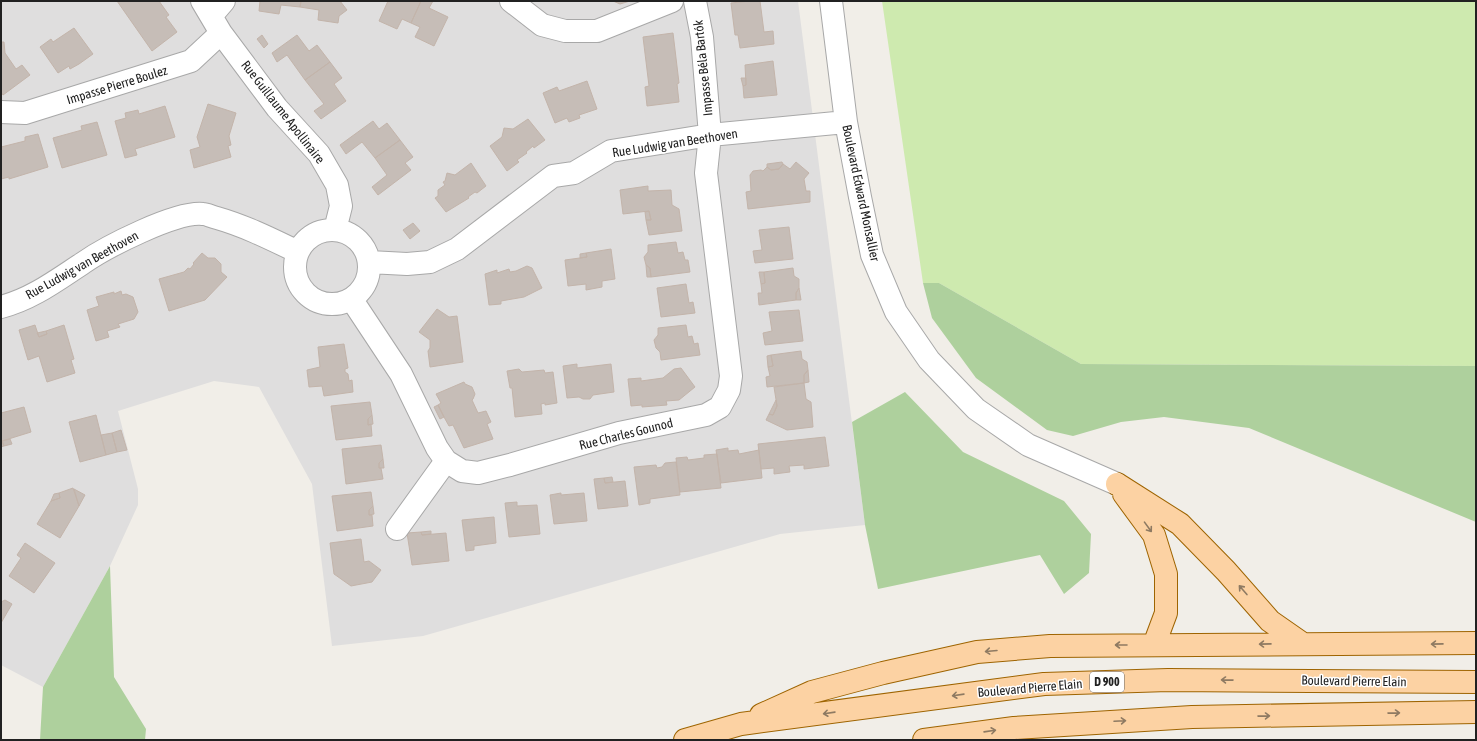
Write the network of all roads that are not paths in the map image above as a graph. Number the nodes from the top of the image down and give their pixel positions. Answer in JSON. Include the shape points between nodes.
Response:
{"nodes":[{"id":1,"x":511,"y":1,"type":"edge"},
{"id":2,"x":672,"y":1,"type":"edge"},
{"id":3,"x":695,"y":1,"type":"edge"},
{"id":4,"x":831,"y":1,"type":"edge"},
{"id":5,"x":215,"y":12,"type":"edge"},
{"id":6,"x":1,"y":112,"type":"edge"},
{"id":7,"x":846,"y":122,"type":"junction"},
{"id":8,"x":710,"y":135,"type":"junction"},
{"id":9,"x":335,"y":230,"type":"junction"},
{"id":10,"x":298,"y":252,"type":"junction"},
{"id":11,"x":369,"y":262,"type":"junction"},
{"id":12,"x":352,"y":300,"type":"junction"},
{"id":13,"x":1,"y":307,"type":"edge"},
{"id":14,"x":446,"y":461,"type":"junction"},
{"id":15,"x":1117,"y":484,"type":"junction"},
{"id":16,"x":397,"y":529,"type":"dead end"},
{"id":17,"x":1476,"y":643,"type":"edge"},
{"id":18,"x":1303,"y":644,"type":"junction"},
{"id":19,"x":1154,"y":645,"type":"junction"},
{"id":20,"x":1476,"y":682,"type":"edge"},
{"id":21,"x":1476,"y":712,"type":"edge"},
{"id":22,"x":741,"y":724,"type":"junction"},
{"id":23,"x":685,"y":740,"type":"edge"},
{"id":24,"x":924,"y":740,"type":"edge"}],
"edges":[{"from":1,"to":2,"type":"street","via":[[542,25],[564,31],[597,31]]},
{"from":3,"to":8,"type":"street","name":"Impasse Béla Bartók","via":[[702,37]]},
{"from":4,"to":7,"type":"street","name":"Boulevard Edward Monsallier"},
{"from":5,"to":6,"type":"street","name":"Impasse Pierre Boulez","via":[[191,61],[25,113]]},
{"from":5,"to":9,"type":"street","name":"Rue Guillaume Apollinaire","via":[[277,108],[318,154],[337,185],[341,206]]},
{"from":7,"to":8,"type":"street","name":"Rue Ludwig van Beethoven"},
{"from":7,"to":15,"type":"street","name":"Boulevard Edward Monsallier","via":[[872,255],[896,312],[929,360],[976,409],[1028,445]]},
{"from":8,"to":11,"type":"street","name":"Rue Ludwig van Beethoven","via":[[611,151],[574,173],[553,176],[456,249],[430,262]]},
{"from":8,"to":14,"type":"street","name":"Rue Charles Gounod","via":[[706,173],[731,376],[729,390],[720,407],[706,415],[619,433],[478,473],[462,471]]},
{"from":9,"to":10,"type":"street","via":[[313,235],[304,242]]},
{"from":9,"to":11,"type":"street","via":[[347,233],[358,240],[366,250]]},
{"from":10,"to":12,"type":"street","via":[[295,274],[298,284],[305,293],[323,304],[333,305]]},
{"from":10,"to":13,"type":"street","name":"Rue Ludwig van Beethoven","via":[[236,223],[202,214],[186,215],[118,242],[85,261],[44,290]]},
{"from":11,"to":12,"type":"street","via":[[366,282]]},
{"from":12,"to":14,"type":"street","name":"Rue Charles Gounod","via":[[401,374],[437,448]]},
{"from":14,"to":16,"type":"street"},
{"from":18,"to":15,"type":"main road","one_way":true,"via":[[1270,621],[1180,524]]},
{"from":15,"to":19,"type":"main road","one_way":true,"via":[[1154,535],[1166,574],[1166,613]]},
{"from":17,"to":18,"type":"main road","one_way":true},
{"from":18,"to":19,"type":"main road","one_way":true},
{"from":19,"to":22,"type":"main road","one_way":true,"via":[[1050,646],[977,652],[812,692]]},
{"from":20,"to":22,"type":"main road","name":"Boulevard Pierre Elain","number":"D 900","one_way":true,"via":[[1168,680],[1044,684]]},
{"from":24,"to":21,"type":"main road","one_way":true,"via":[[1014,728],[1192,717]]},
{"from":22,"to":23,"type":"main road","name":"Boulevard Pierre Elain","number":"D 900"}]}
